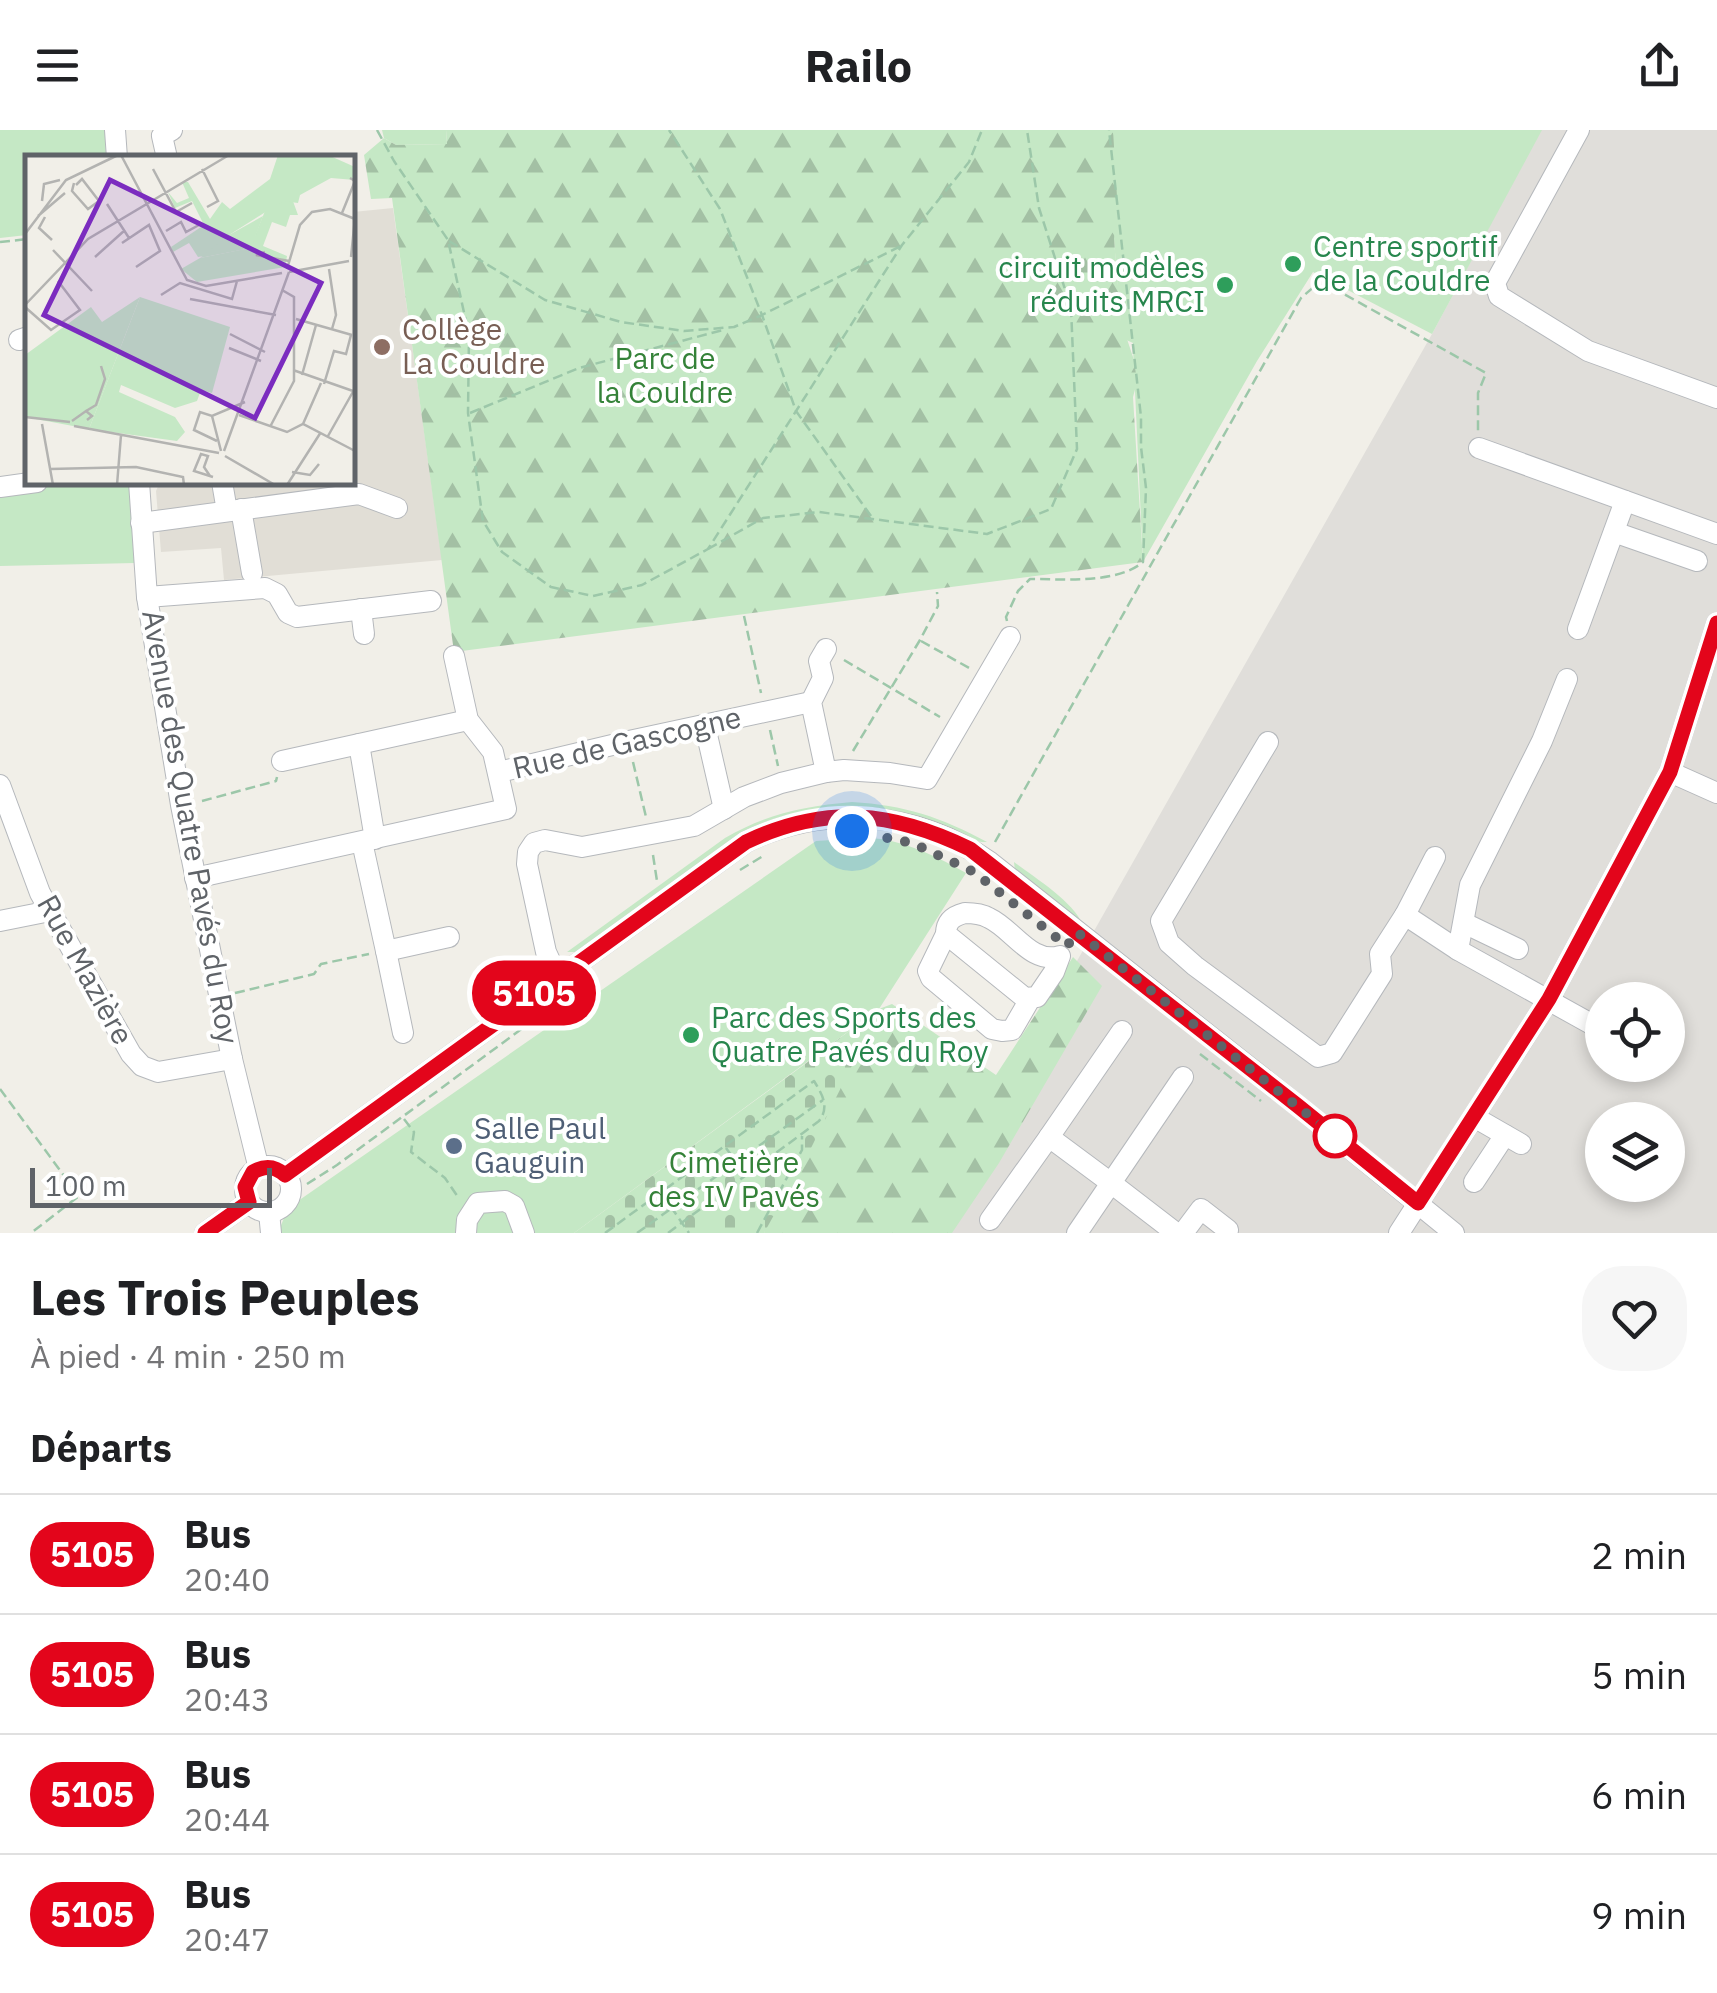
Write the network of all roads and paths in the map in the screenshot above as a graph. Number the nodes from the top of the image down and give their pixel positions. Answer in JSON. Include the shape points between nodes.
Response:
{"nodes":[{"id":1,"x":116,"y":130,"type":"edge"},
{"id":2,"x":172,"y":130,"type":"edge"},
{"id":3,"x":377,"y":130,"type":"edge"},
{"id":4,"x":669,"y":130,"type":"edge"},
{"id":5,"x":982,"y":130,"type":"edge"},
{"id":6,"x":1026,"y":130,"type":"edge"},
{"id":7,"x":1109,"y":130,"type":"edge"},
{"id":8,"x":1579,"y":130,"type":"edge"},
{"id":9,"x":117,"y":155,"type":"edge"},
{"id":10,"x":165,"y":155,"type":"edge"},
{"id":11,"x":25,"y":239,"type":"edge"},
{"id":12,"x":448,"y":240,"type":"junction"},
{"id":13,"x":0,"y":242,"type":"edge"},
{"id":14,"x":902,"y":245,"type":"junction"},
{"id":15,"x":762,"y":315,"type":"junction"},
{"id":16,"x":734,"y":327,"type":"junction"},
{"id":17,"x":1717,"y":398,"type":"edge"},
{"id":18,"x":796,"y":411,"type":"junction"},
{"id":19,"x":468,"y":414,"type":"junction"},
{"id":20,"x":1479,"y":448,"type":"joint"},
{"id":21,"x":25,"y":484,"type":"edge"},
{"id":22,"x":141,"y":485,"type":"edge"},
{"id":23,"x":223,"y":485,"type":"edge"},
{"id":24,"x":0,"y":488,"type":"edge"},
{"id":25,"x":1625,"y":501,"type":"junction"},
{"id":26,"x":397,"y":508,"type":"dead end"},
{"id":27,"x":234,"y":510,"type":"junction"},
{"id":28,"x":873,"y":519,"type":"junction"},
{"id":29,"x":141,"y":523,"type":"junction"},
{"id":30,"x":1614,"y":532,"type":"junction"},
{"id":31,"x":1717,"y":534,"type":"edge"},
{"id":32,"x":708,"y":549,"type":"junction"},
{"id":33,"x":1698,"y":561,"type":"dead end"},
{"id":34,"x":252,"y":572,"type":"dead end"},
{"id":35,"x":937,"y":592,"type":"dead end"},
{"id":36,"x":147,"y":598,"type":"junction"},
{"id":37,"x":431,"y":601,"type":"dead end"},
{"id":38,"x":361,"y":610,"type":"junction"},
{"id":39,"x":1717,"y":623,"type":"edge"},
{"id":40,"x":1578,"y":629,"type":"dead end"},
{"id":41,"x":364,"y":634,"type":"dead end"},
{"id":42,"x":1010,"y":637,"type":"joint"},
{"id":43,"x":920,"y":640,"type":"junction"},
{"id":44,"x":826,"y":649,"type":"joint"},
{"id":45,"x":454,"y":656,"type":"dead end"},
{"id":46,"x":986,"y":678,"type":"junction"},
{"id":47,"x":1567,"y":679,"type":"dead end"},
{"id":48,"x":891,"y":687,"type":"junction"},
{"id":49,"x":811,"y":702,"type":"junction"},
{"id":50,"x":468,"y":720,"type":"junction"},
{"id":51,"x":958,"y":727,"type":"junction"},
{"id":52,"x":707,"y":734,"type":"dead end"},
{"id":53,"x":1268,"y":742,"type":"dead end"},
{"id":54,"x":358,"y":744,"type":"junction"},
{"id":55,"x":631,"y":751,"type":"dead end"},
{"id":56,"x":282,"y":761,"type":"joint"},
{"id":57,"x":835,"y":771,"type":"junction"},
{"id":58,"x":499,"y":772,"type":"junction"},
{"id":59,"x":1670,"y":772,"type":"junction"},
{"id":60,"x":0,"y":786,"type":"edge"},
{"id":61,"x":1717,"y":793,"type":"edge"},
{"id":62,"x":181,"y":805,"type":"junction"},
{"id":63,"x":724,"y":809,"type":"junction"},
{"id":64,"x":650,"y":835,"type":"junction"},
{"id":65,"x":368,"y":840,"type":"junction"},
{"id":66,"x":764,"y":855,"type":"dead end"},
{"id":67,"x":1435,"y":857,"type":"dead end"},
{"id":68,"x":986,"y":859,"type":"junction"},
{"id":69,"x":735,"y":874,"type":"dead end"},
{"id":70,"x":196,"y":878,"type":"junction"},
{"id":71,"x":660,"y":902,"type":"junction"},
{"id":72,"x":50,"y":911,"type":"junction"},
{"id":73,"x":1405,"y":915,"type":"junction"},
{"id":74,"x":0,"y":920,"type":"edge"},
{"id":75,"x":1464,"y":923,"type":"junction"},
{"id":76,"x":1077,"y":932,"type":"junction"},
{"id":77,"x":946,"y":934,"type":"junction"},
{"id":78,"x":449,"y":937,"type":"dead end"},
{"id":79,"x":1518,"y":948,"type":"dead end"},
{"id":80,"x":1458,"y":950,"type":"junction"},
{"id":81,"x":386,"y":951,"type":"junction"},
{"id":82,"x":1060,"y":956,"type":"junction"},
{"id":83,"x":557,"y":976,"type":"junction"},
{"id":84,"x":219,"y":996,"type":"junction"},
{"id":85,"x":1030,"y":998,"type":"junction"},
{"id":86,"x":1549,"y":999,"type":"junction"},
{"id":87,"x":534,"y":1019,"type":"dead end"},
{"id":88,"x":1585,"y":1020,"type":"edge"},
{"id":89,"x":1122,"y":1031,"type":"dead end"},
{"id":90,"x":403,"y":1033,"type":"dead end"},
{"id":91,"x":1198,"y":1052,"type":"dead end"},
{"id":92,"x":232,"y":1059,"type":"junction"},
{"id":93,"x":1183,"y":1077,"type":"dead end"},
{"id":94,"x":0,"y":1090,"type":"edge"},
{"id":95,"x":825,"y":1098,"type":"junction"},
{"id":96,"x":1263,"y":1103,"type":"dead end"},
{"id":97,"x":1474,"y":1116,"type":"junction"},
{"id":98,"x":403,"y":1117,"type":"junction"},
{"id":99,"x":801,"y":1134,"type":"junction"},
{"id":100,"x":1049,"y":1137,"type":"junction"},
{"id":101,"x":725,"y":1146,"type":"junction"},
{"id":102,"x":736,"y":1162,"type":"junction"},
{"id":103,"x":258,"y":1169,"type":"junction"},
{"id":104,"x":746,"y":1176,"type":"junction"},
{"id":105,"x":288,"y":1181,"type":"junction"},
{"id":106,"x":1474,"y":1182,"type":"dead end"},
{"id":107,"x":1112,"y":1183,"type":"junction"},
{"id":108,"x":661,"y":1192,"type":"junction"},
{"id":109,"x":249,"y":1202,"type":"junction"},
{"id":110,"x":1418,"y":1203,"type":"junction"},
{"id":111,"x":672,"y":1208,"type":"junction"},
{"id":112,"x":990,"y":1220,"type":"dead end"},
{"id":113,"x":270,"y":1223,"type":"edge"},
{"id":114,"x":468,"y":1223,"type":"edge"},
{"id":115,"x":682,"y":1223,"type":"junction"},
{"id":116,"x":1228,"y":1230,"type":"dead end"},
{"id":117,"x":31,"y":1233,"type":"edge"},
{"id":118,"x":204,"y":1233,"type":"edge"},
{"id":119,"x":524,"y":1233,"type":"edge"},
{"id":120,"x":605,"y":1233,"type":"edge"},
{"id":121,"x":637,"y":1233,"type":"edge"},
{"id":122,"x":668,"y":1233,"type":"edge"},
{"id":123,"x":689,"y":1233,"type":"edge"},
{"id":124,"x":757,"y":1233,"type":"edge"},
{"id":125,"x":1077,"y":1233,"type":"edge"},
{"id":126,"x":1179,"y":1233,"type":"edge"},
{"id":127,"x":1399,"y":1233,"type":"edge"},
{"id":128,"x":1454,"y":1233,"type":"edge"}],
"edges":[{"from":1,"to":9,"type":"street"},
{"from":2,"to":10,"type":"street","via":[[162,136]]},
{"from":3,"to":12,"type":"path"},
{"from":4,"to":15,"type":"path","via":[[720,209]]},
{"from":5,"to":14,"type":"path","via":[[970,162]]},
{"from":6,"to":28,"type":"path","via":[[1038,208],[1071,308],[1078,450],[1051,510],[986,534]]},
{"from":7,"to":42,"type":"path","via":[[1141,417],[1144,562],[1117,575],[1030,579],[1006,617]]},
{"from":8,"to":17,"type":"street","via":[[1495,282],[1499,296],[1588,351]]},
{"from":11,"to":13,"type":"path"},
{"from":12,"to":16,"type":"path","via":[[545,300],[684,332]]},
{"from":12,"to":19,"type":"path","via":[[468,335]]},
{"from":14,"to":15,"type":"path"},
{"from":14,"to":18,"type":"path"},
{"from":15,"to":16,"type":"path"},
{"from":15,"to":18,"type":"path"},
{"from":16,"to":19,"type":"path","via":[[579,368]]},
{"from":18,"to":28,"type":"path"},
{"from":18,"to":32,"type":"path"},
{"from":19,"to":32,"type":"path","via":[[483,521],[502,552],[551,587],[592,596],[642,584]]},
{"from":20,"to":25,"type":"street"},
{"from":20,"to":68,"type":"path","via":[[1478,393],[1486,372],[1316,284],[1291,315]]},
{"from":21,"to":24,"type":"street"},
{"from":22,"to":29,"type":"street","name":"Avenue des Quatre Pavés du Roy"},
{"from":23,"to":27,"type":"street"},
{"from":25,"to":30,"type":"street"},
{"from":25,"to":31,"type":"street"},
{"from":26,"to":27,"type":"street","via":[[359,494]]},
{"from":27,"to":29,"type":"street"},
{"from":27,"to":34,"type":"street"},
{"from":28,"to":32,"type":"path","via":[[819,512],[763,518]]},
{"from":29,"to":36,"type":"street","name":"Avenue des Quatre Pavés du Roy"},
{"from":30,"to":33,"type":"street"},
{"from":30,"to":40,"type":"street"},
{"from":35,"to":43,"type":"path","via":[[938,606]]},
{"from":36,"to":38,"type":"street","via":[[266,588],[297,617]]},
{"from":36,"to":62,"type":"street","name":"Avenue des Quatre Pavés du Roy"},
{"from":37,"to":38,"type":"street"},
{"from":38,"to":41,"type":"street"},
{"from":39,"to":59,"type":"street"},
{"from":42,"to":46,"type":"street"},
{"from":43,"to":46,"type":"path"},
{"from":43,"to":48,"type":"path"},
{"from":44,"to":48,"type":"path"},
{"from":44,"to":49,"type":"street","via":[[819,661],[823,678]]},
{"from":45,"to":50,"type":"street"},
{"from":46,"to":51,"type":"street"},
{"from":47,"to":75,"type":"street","via":[[1470,885]]},
{"from":48,"to":51,"type":"path"},
{"from":48,"to":57,"type":"path"},
{"from":49,"to":57,"type":"street"},
{"from":49,"to":58,"type":"street","name":"Rue de Gascogne"},
{"from":50,"to":54,"type":"street"},
{"from":50,"to":58,"type":"street","via":[[493,752]]},
{"from":51,"to":57,"type":"street","via":[[927,780]]},
{"from":52,"to":63,"type":"street"},
{"from":53,"to":73,"type":"street","via":[[1161,920],[1169,942],[1318,1057],[1332,1052],[1382,974],[1380,954]]},
{"from":54,"to":56,"type":"street"},
{"from":54,"to":65,"type":"street"},
{"from":55,"to":64,"type":"path"},
{"from":56,"to":62,"type":"path","via":[[276,782]]},
{"from":57,"to":63,"type":"street","via":[[781,782]]},
{"from":58,"to":65,"type":"street","name":"Rue de Gascogne","via":[[506,810]]},
{"from":59,"to":61,"type":"street"},
{"from":59,"to":86,"type":"street"},
{"from":60,"to":72,"type":"street","name":"Rue Mazière"},
{"from":62,"to":70,"type":"street","name":"Avenue des Quatre Pavés du Roy"},
{"from":63,"to":64,"type":"street","via":[[694,826]]},
{"from":64,"to":71,"type":"path"},
{"from":64,"to":83,"type":"street","via":[[582,846],[545,840],[528,852],[546,952]]},
{"from":65,"to":70,"type":"street","name":"Rue de Gascogne"},
{"from":65,"to":81,"type":"street"},
{"from":66,"to":69,"type":"path"},
{"from":67,"to":73,"type":"street"},
{"from":68,"to":71,"type":"street","via":[[918,826],[869,817],[817,819],[746,842]]},
{"from":68,"to":76,"type":"street"},
{"from":70,"to":84,"type":"street","name":"Avenue des Quatre Pavés du Roy"},
{"from":71,"to":83,"type":"street"},
{"from":72,"to":74,"type":"street"},
{"from":72,"to":92,"type":"street","name":"Rue Mazière","via":[[142,1066],[158,1072]]},
{"from":73,"to":80,"type":"street"},
{"from":75,"to":79,"type":"street"},
{"from":75,"to":80,"type":"street"},
{"from":76,"to":82,"type":"street"},
{"from":76,"to":110,"type":"street"},
{"from":77,"to":82,"type":"street","via":[[951,918],[977,914],[992,918],[1041,958]]},
{"from":77,"to":85,"type":"street"},
{"from":77,"to":85,"type":"street","via":[[928,971],[931,978],[992,1029],[1012,1030]]},
{"from":78,"to":81,"type":"street"},
{"from":80,"to":86,"type":"street"},
{"from":81,"to":84,"type":"path"},
{"from":81,"to":90,"type":"street"},
{"from":82,"to":85,"type":"street"},
{"from":83,"to":105,"type":"street"},
{"from":84,"to":92,"type":"street","name":"Avenue des Quatre Pavés du Roy"},
{"from":86,"to":88,"type":"street"},
{"from":86,"to":97,"type":"street"},
{"from":87,"to":98,"type":"path"},
{"from":89,"to":100,"type":"street"},
{"from":91,"to":96,"type":"path"},
{"from":92,"to":103,"type":"street","name":"Avenue des Quatre Pavés du Roy"},
{"from":93,"to":107,"type":"street"},
{"from":94,"to":117,"type":"path","via":[[79,1196]]},
{"from":95,"to":99,"type":"path","via":[[824,1116]]},
{"from":95,"to":101,"type":"path","via":[[814,1081]]},
{"from":95,"to":102,"type":"path"},
{"from":97,"to":106,"type":"street","via":[[1513,1139]]},
{"from":97,"to":110,"type":"street"},
{"from":98,"to":105,"type":"path","via":[[309,1183]]},
{"from":98,"to":114,"type":"path","via":[[414,1132],[410,1152],[445,1178]]},
{"from":99,"to":104,"type":"path"},
{"from":99,"to":124,"type":"path","via":[[802,1150]]},
{"from":100,"to":107,"type":"street"},
{"from":100,"to":112,"type":"street"},
{"from":101,"to":102,"type":"path"},
{"from":101,"to":108,"type":"path"},
{"from":102,"to":104,"type":"path"},
{"from":102,"to":111,"type":"path"},
{"from":103,"to":105,"type":"street","via":[[273,1167]]},
{"from":103,"to":109,"type":"street","via":[[246,1182]]},
{"from":104,"to":115,"type":"path"},
{"from":105,"to":113,"type":"street","via":[[287,1202]]},
{"from":107,"to":125,"type":"street"},
{"from":107,"to":126,"type":"street"},
{"from":108,"to":111,"type":"path"},
{"from":108,"to":120,"type":"path"},
{"from":109,"to":113,"type":"street"},
{"from":109,"to":118,"type":"street"},
{"from":110,"to":127,"type":"street"},
{"from":110,"to":128,"type":"street"},
{"from":111,"to":115,"type":"path"},
{"from":111,"to":121,"type":"path"},
{"from":114,"to":119,"type":"street","via":[[478,1203],[505,1201],[514,1206]]},
{"from":115,"to":122,"type":"path"},
{"from":115,"to":123,"type":"path"},
{"from":116,"to":126,"type":"street","via":[[1201,1209]]}]}
